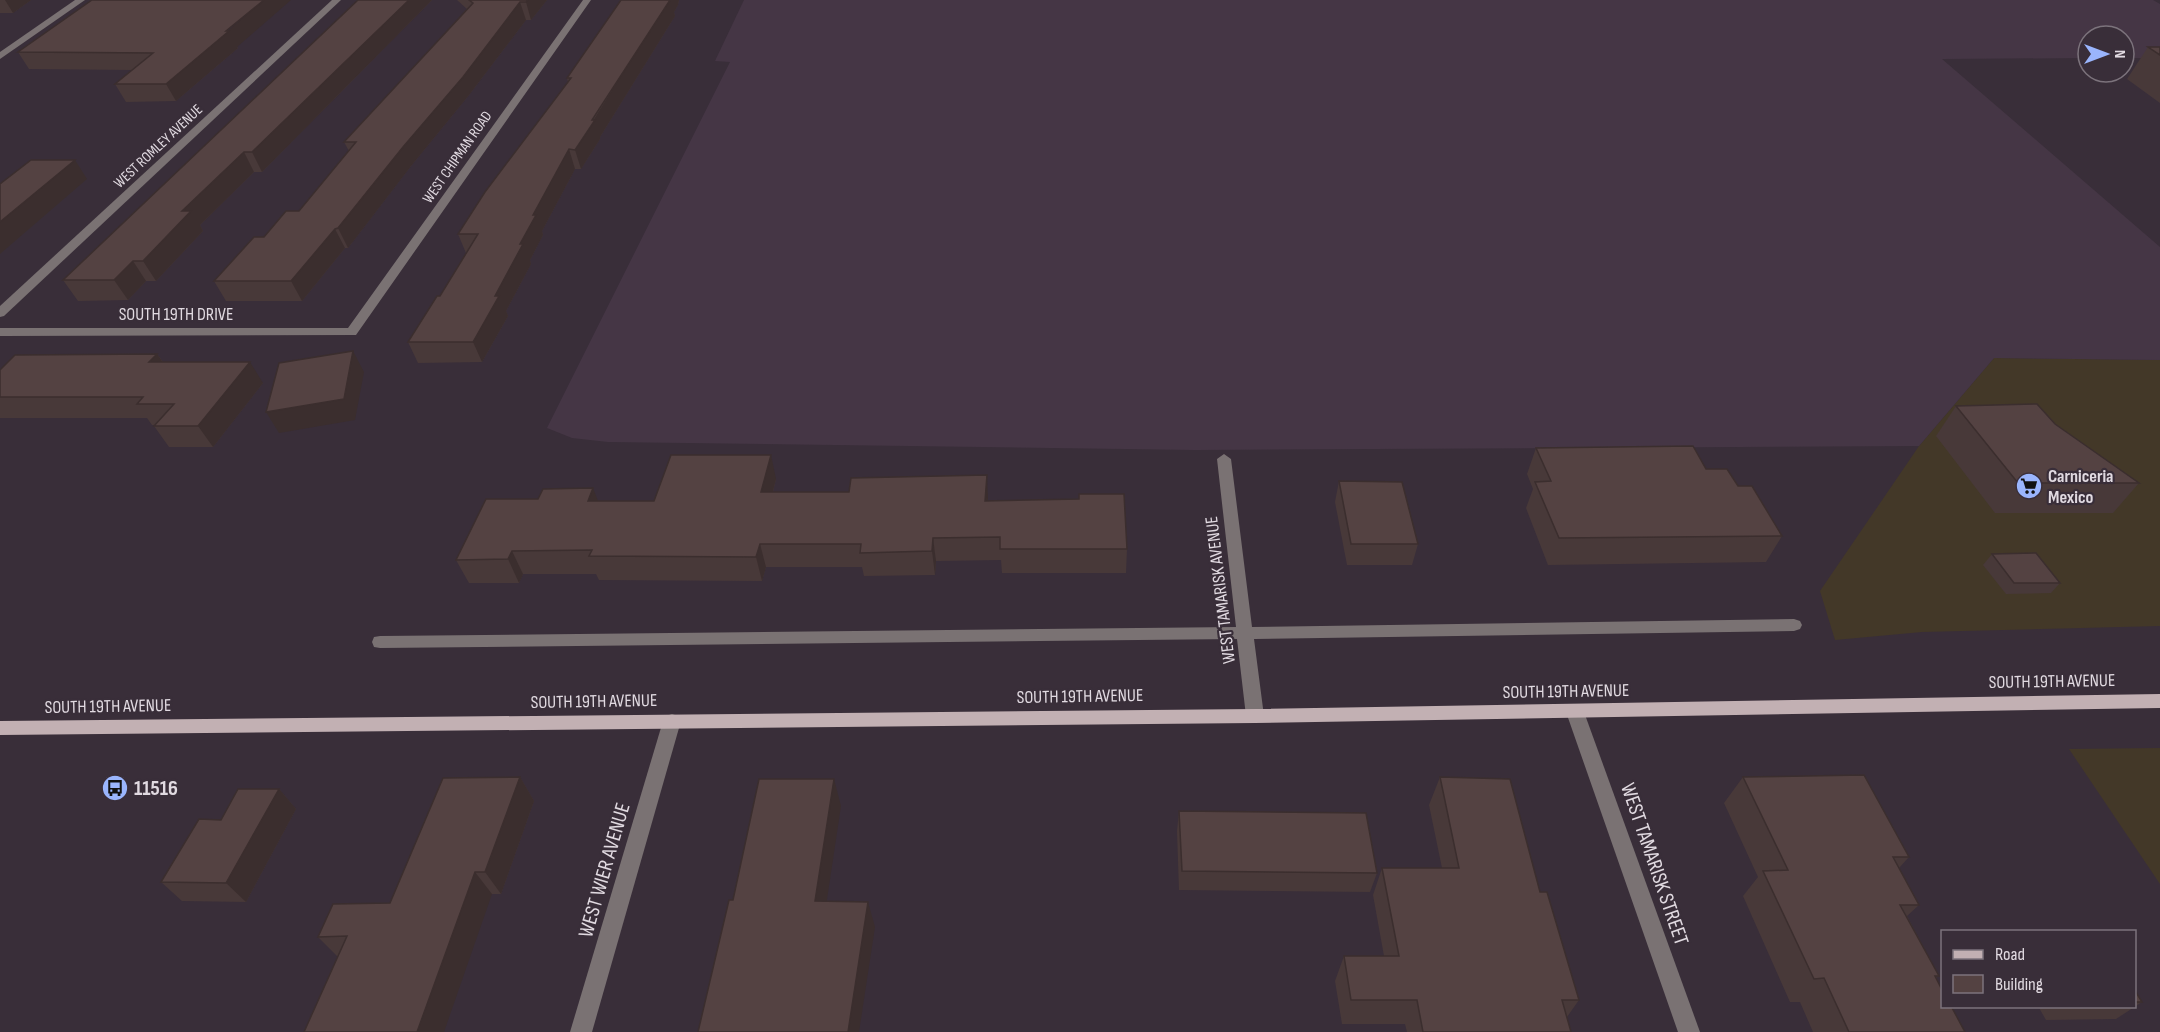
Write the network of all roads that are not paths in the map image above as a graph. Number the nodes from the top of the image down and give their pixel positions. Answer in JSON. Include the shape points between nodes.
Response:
{"nodes":[{"id":1,"x":81,"y":0,"type":"edge"},
{"id":2,"x":337,"y":0,"type":"edge"},
{"id":3,"x":587,"y":0,"type":"edge"},
{"id":4,"x":0,"y":56,"type":"edge"},
{"id":5,"x":0,"y":313,"type":"edge"},
{"id":6,"x":0,"y":332,"type":"edge"},
{"id":7,"x":352,"y":332,"type":"joint"},
{"id":8,"x":1224,"y":459,"type":"dead end"},
{"id":9,"x":1794,"y":625,"type":"dead end"},
{"id":10,"x":1245,"y":633,"type":"junction"},
{"id":11,"x":380,"y":642,"type":"dead end"},
{"id":12,"x":2160,"y":701,"type":"edge"},
{"id":13,"x":1575,"y":712,"type":"junction"},
{"id":14,"x":1255,"y":716,"type":"junction"},
{"id":15,"x":672,"y":721,"type":"junction"},
{"id":16,"x":0,"y":728,"type":"edge"},
{"id":17,"x":581,"y":1032,"type":"edge"},
{"id":18,"x":1689,"y":1032,"type":"edge"}],
"edges":[{"from":1,"to":4,"type":"street"},
{"from":2,"to":5,"type":"street","name":"WEST ROMLEY AVENUE"},
{"from":3,"to":7,"type":"street","name":"WEST CHIPMAN ROAD"},
{"from":6,"to":7,"type":"street","name":"SOUTH 19TH DRIVE"},
{"from":8,"to":10,"type":"street","name":"WEST TAMARISK AVENUE"},
{"from":9,"to":10,"type":"street"},
{"from":10,"to":11,"type":"street"},
{"from":10,"to":14,"type":"street","name":"WEST TAMARISK AVENUE"},
{"from":12,"to":13,"type":"main road","name":"SOUTH 19TH AVENUE"},
{"from":13,"to":14,"type":"main road","name":"SOUTH 19TH AVENUE"},
{"from":13,"to":18,"type":"street","name":"WEST TAMARISK STREET"},
{"from":14,"to":15,"type":"main road","name":"SOUTH 19TH AVENUE"},
{"from":15,"to":16,"type":"main road","name":"SOUTH 19TH AVENUE"},
{"from":15,"to":17,"type":"street","name":"WEST WIER AVENUE"}]}
